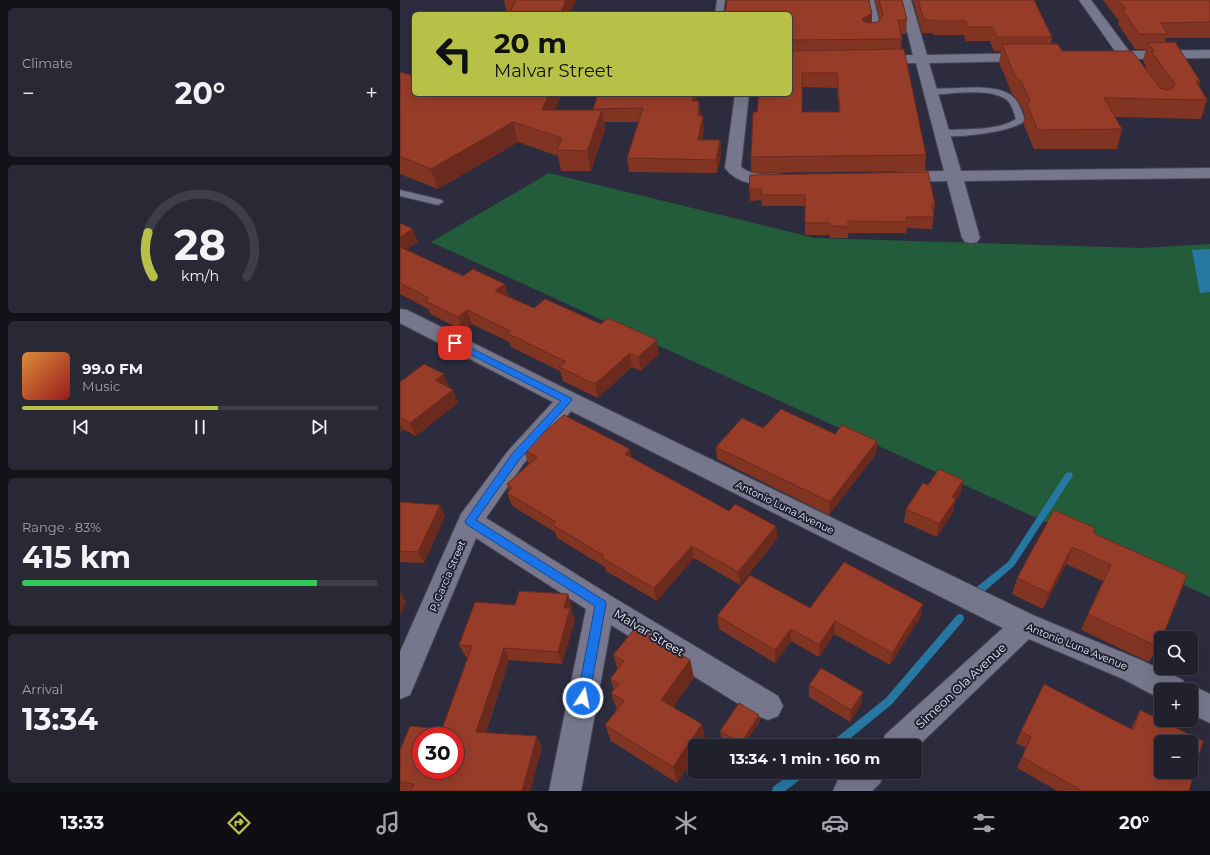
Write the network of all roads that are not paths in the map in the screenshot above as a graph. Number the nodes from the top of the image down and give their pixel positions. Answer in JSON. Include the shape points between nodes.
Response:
{"nodes":[{"id":1,"x":721,"y":0,"type":"edge"},
{"id":2,"x":870,"y":0,"type":"edge"},
{"id":3,"x":905,"y":0,"type":"edge"},
{"id":4,"x":1085,"y":0,"type":"edge"},
{"id":5,"x":719,"y":12,"type":"edge"},
{"id":6,"x":867,"y":33,"type":"edge"},
{"id":7,"x":1210,"y":54,"type":"edge"},
{"id":8,"x":1125,"y":55,"type":"junction"},
{"id":9,"x":1094,"y":56,"type":"edge"},
{"id":10,"x":1039,"y":57,"type":"edge"},
{"id":11,"x":921,"y":59,"type":"junction"},
{"id":12,"x":867,"y":60,"type":"edge"},
{"id":13,"x":1139,"y":73,"type":"edge"},
{"id":14,"x":930,"y":92,"type":"junction"},
{"id":15,"x":742,"y":96,"type":"edge"},
{"id":16,"x":942,"y":134,"type":"junction"},
{"id":17,"x":1210,"y":173,"type":"edge"},
{"id":18,"x":954,"y":176,"type":"junction"},
{"id":19,"x":884,"y":178,"type":"edge"},
{"id":20,"x":792,"y":179,"type":"edge"},
{"id":21,"x":400,"y":193,"type":"edge"},
{"id":22,"x":438,"y":202,"type":"dead end"},
{"id":23,"x":971,"y":238,"type":"dead end"},
{"id":24,"x":402,"y":319,"type":"edge"},
{"id":25,"x":568,"y":400,"type":"junction"},
{"id":26,"x":470,"y":521,"type":"junction"},
{"id":27,"x":601,"y":604,"type":"junction"},
{"id":28,"x":1025,"y":625,"type":"junction"},
{"id":29,"x":1159,"y":683,"type":"edge"},
{"id":30,"x":400,"y":685,"type":"edge"},
{"id":31,"x":1198,"y":703,"type":"edge"},
{"id":32,"x":768,"y":706,"type":"dead end"},
{"id":33,"x":1210,"y":709,"type":"edge"},
{"id":34,"x":903,"y":739,"type":"edge"},
{"id":35,"x":862,"y":779,"type":"edge"},
{"id":36,"x":565,"y":791,"type":"edge"},
{"id":37,"x":849,"y":791,"type":"edge"}],
"edges":[{"from":1,"to":5,"type":"lane"},
{"from":2,"to":6,"type":"lane","via":[[877,29]]},
{"from":3,"to":11,"type":"street"},
{"from":4,"to":8,"type":"street"},
{"from":7,"to":8,"type":"street"},
{"from":8,"to":9,"type":"street"},
{"from":8,"to":13,"type":"street"},
{"from":10,"to":11,"type":"street"},
{"from":11,"to":12,"type":"street"},
{"from":11,"to":14,"type":"street"},
{"from":14,"to":16,"type":"street"},
{"from":14,"to":16,"type":"lane","via":[[985,91],[1004,94],[1012,99],[1021,120],[1018,124],[1006,128]]},
{"from":15,"to":20,"type":"street","via":[[733,168],[742,176],[753,180]]},
{"from":16,"to":18,"type":"street"},
{"from":17,"to":18,"type":"street"},
{"from":18,"to":19,"type":"street"},
{"from":18,"to":23,"type":"street"},
{"from":21,"to":22,"type":"lane"},
{"from":24,"to":25,"type":"street","name":"Antonio Luna Avenue"},
{"from":25,"to":26,"type":"street","name":"P. Garcia Street","via":[[516,457]]},
{"from":25,"to":28,"type":"street","name":"Antonio Luna Avenue"},
{"from":26,"to":27,"type":"street","name":"Malvar Street"},
{"from":26,"to":30,"type":"street","name":"P. Garcia Street"},
{"from":27,"to":32,"type":"street","name":"Malvar Street"},
{"from":27,"to":36,"type":"street"},
{"from":28,"to":29,"type":"street","name":"Antonio Luna Avenue"},
{"from":28,"to":34,"type":"street","name":"Simeon Ola Avenue"},
{"from":31,"to":33,"type":"street"},
{"from":35,"to":37,"type":"street"}]}
